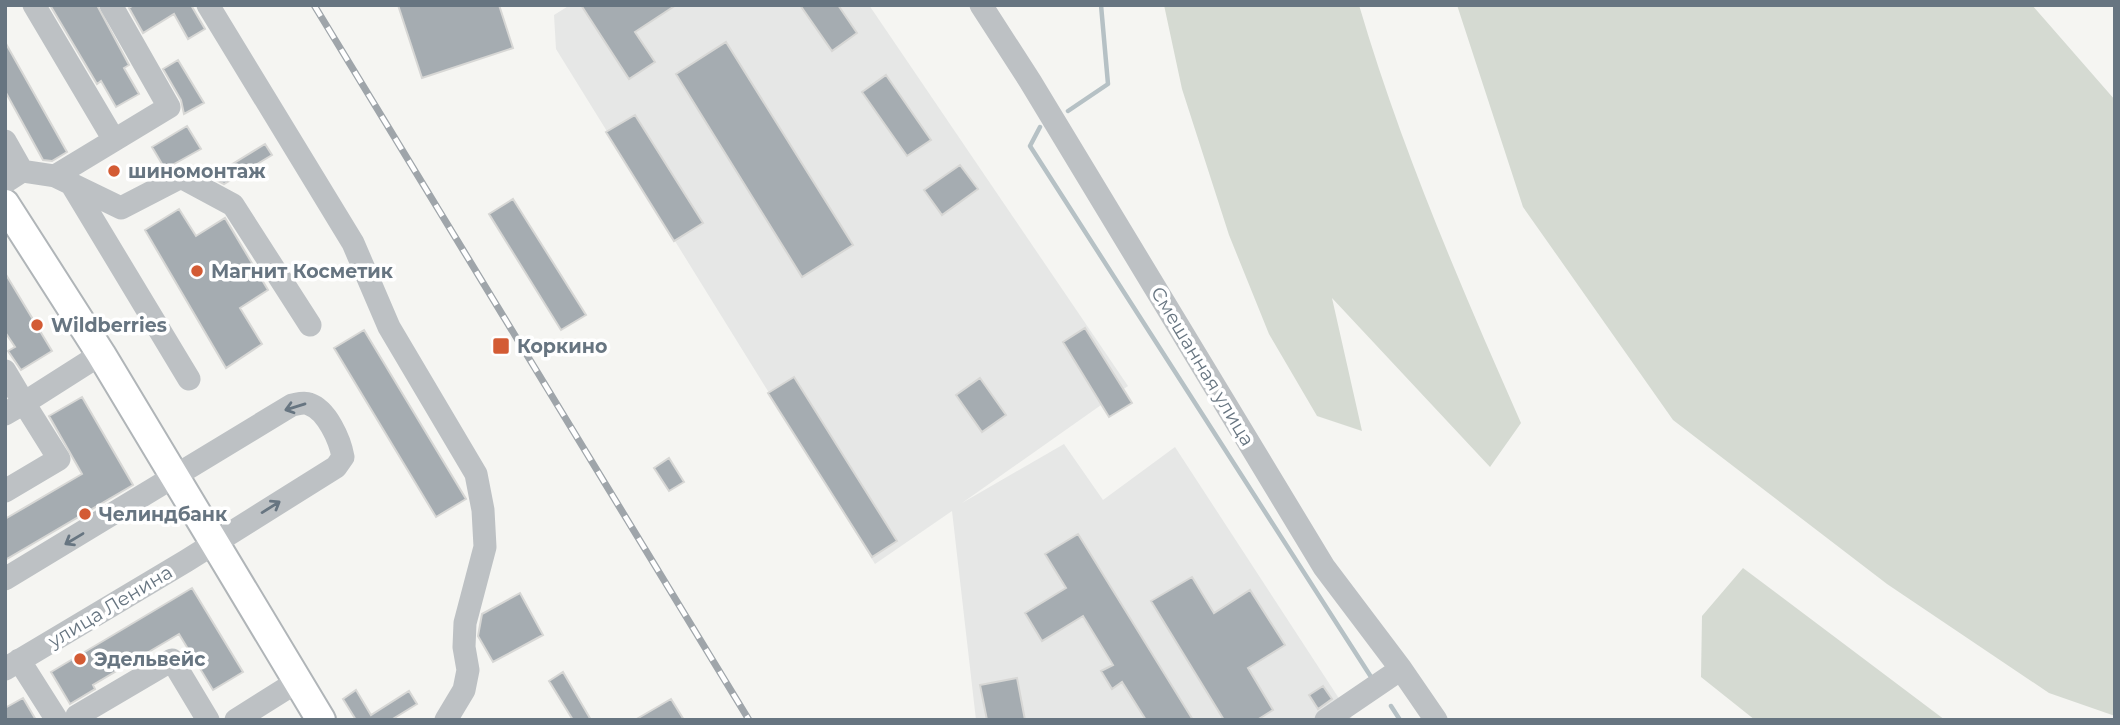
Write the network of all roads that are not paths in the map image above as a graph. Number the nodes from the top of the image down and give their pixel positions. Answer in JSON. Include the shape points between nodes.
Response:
{"nodes":[{"id":1,"x":34,"y":5,"type":"edge"},
{"id":2,"x":111,"y":5,"type":"edge"},
{"id":3,"x":208,"y":5,"type":"edge"},
{"id":4,"x":981,"y":5,"type":"edge"},
{"id":5,"x":114,"y":140,"type":"junction"},
{"id":6,"x":5,"y":141,"type":"edge"},
{"id":7,"x":13,"y":176,"type":"edge"},
{"id":8,"x":63,"y":180,"type":"junction"},
{"id":9,"x":5,"y":204,"type":"edge"},
{"id":10,"x":310,"y":325,"type":"dead end"},
{"id":11,"x":101,"y":354,"type":"junction"},
{"id":12,"x":6,"y":373,"type":"edge"},
{"id":13,"x":189,"y":379,"type":"dead end"},
{"id":14,"x":15,"y":408,"type":"edge"},
{"id":15,"x":174,"y":478,"type":"junction"},
{"id":16,"x":5,"y":491,"type":"edge"},
{"id":17,"x":214,"y":544,"type":"junction"},
{"id":18,"x":5,"y":579,"type":"edge"},
{"id":19,"x":12,"y":665,"type":"edge"},
{"id":20,"x":1401,"y":668,"type":"junction"},
{"id":21,"x":298,"y":681,"type":"junction"},
{"id":22,"x":67,"y":718,"type":"edge"},
{"id":23,"x":208,"y":720,"type":"edge"},
{"id":24,"x":236,"y":720,"type":"edge"},
{"id":25,"x":321,"y":720,"type":"edge"},
{"id":26,"x":446,"y":720,"type":"edge"},
{"id":27,"x":1326,"y":720,"type":"edge"},
{"id":28,"x":1437,"y":720,"type":"edge"}],
"edges":[{"from":1,"to":5,"type":"street"},
{"from":2,"to":5,"type":"street","via":[[169,107]]},
{"from":3,"to":26,"type":"street","via":[[353,243],[389,327],[476,474],[485,547],[466,623],[466,680]]},
{"from":4,"to":20,"type":"street","name":"Смешанная улица","via":[[1324,567]]},
{"from":5,"to":8,"type":"street"},
{"from":6,"to":7,"type":"street"},
{"from":7,"to":8,"type":"street"},
{"from":8,"to":10,"type":"street","via":[[121,208],[181,177],[233,205]]},
{"from":8,"to":13,"type":"street"},
{"from":9,"to":11,"type":"main road"},
{"from":11,"to":14,"type":"street"},
{"from":11,"to":15,"type":"main road"},
{"from":12,"to":14,"type":"street"},
{"from":14,"to":16,"type":"street","via":[[59,459]]},
{"from":15,"to":17,"type":"main road"},
{"from":17,"to":15,"type":"street","name":"улица Ленина","one_way":true,"via":[[336,467],[343,457],[340,443],[320,410],[307,403],[292,405]]},
{"from":15,"to":18,"type":"street","one_way":true},
{"from":17,"to":19,"type":"street","name":"улица Ленина"},
{"from":17,"to":21,"type":"main road"},
{"from":19,"to":22,"type":"street"},
{"from":20,"to":27,"type":"street"},
{"from":20,"to":28,"type":"street","name":"Смешанная улица"},
{"from":21,"to":24,"type":"street"},
{"from":21,"to":25,"type":"main road"},
{"from":22,"to":23,"type":"street","via":[[172,660]]}]}
